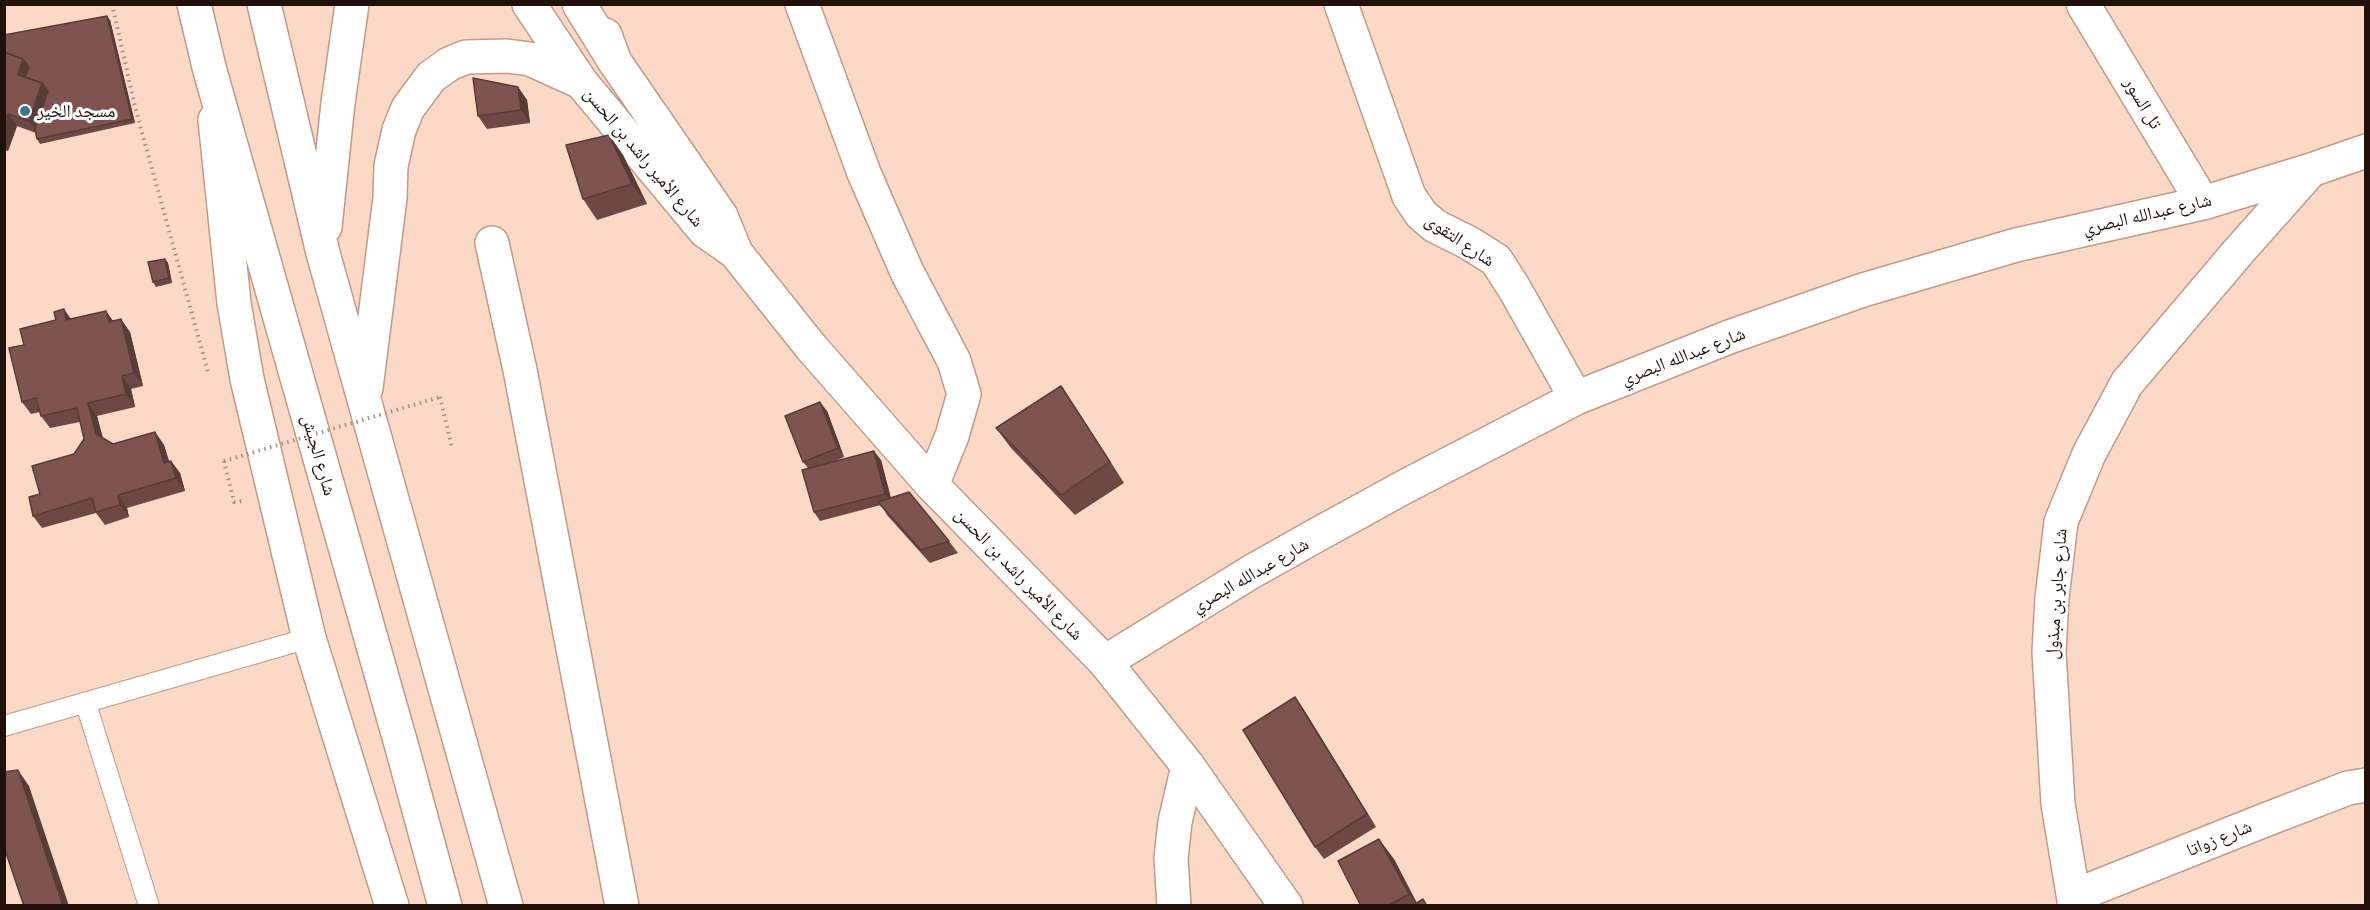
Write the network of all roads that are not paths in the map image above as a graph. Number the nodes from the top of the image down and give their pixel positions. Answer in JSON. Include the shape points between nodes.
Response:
{"nodes":[{"id":1,"x":194,"y":4,"type":"edge"},
{"id":2,"x":264,"y":4,"type":"edge"},
{"id":3,"x":352,"y":4,"type":"edge"},
{"id":4,"x":529,"y":4,"type":"edge"},
{"id":5,"x":579,"y":4,"type":"edge"},
{"id":6,"x":593,"y":4,"type":"edge"},
{"id":7,"x":802,"y":4,"type":"edge"},
{"id":8,"x":1341,"y":4,"type":"edge"},
{"id":9,"x":2084,"y":4,"type":"edge"},
{"id":10,"x":615,"y":62,"type":"junction"},
{"id":11,"x":210,"y":70,"type":"junction"},
{"id":12,"x":581,"y":82,"type":"junction"},
{"id":13,"x":2366,"y":151,"type":"edge"},
{"id":14,"x":2311,"y":170,"type":"junction"},
{"id":15,"x":2203,"y":202,"type":"junction"},
{"id":16,"x":492,"y":243,"type":"dead end"},
{"id":17,"x":323,"y":253,"type":"junction"},
{"id":18,"x":736,"y":253,"type":"junction"},
{"id":19,"x":1575,"y":398,"type":"junction"},
{"id":20,"x":364,"y":404,"type":"junction"},
{"id":21,"x":932,"y":485,"type":"junction"},
{"id":22,"x":309,"y":638,"type":"junction"},
{"id":23,"x":1105,"y":662,"type":"junction"},
{"id":24,"x":86,"y":704,"type":"junction"},
{"id":25,"x":4,"y":726,"type":"edge"},
{"id":26,"x":1188,"y":766,"type":"junction"},
{"id":27,"x":2366,"y":785,"type":"edge"},
{"id":28,"x":2075,"y":901,"type":"edge"},
{"id":29,"x":149,"y":906,"type":"edge"},
{"id":30,"x":392,"y":906,"type":"edge"},
{"id":31,"x":445,"y":906,"type":"edge"},
{"id":32,"x":506,"y":906,"type":"edge"},
{"id":33,"x":622,"y":906,"type":"edge"},
{"id":34,"x":1174,"y":906,"type":"edge"},
{"id":35,"x":1286,"y":906,"type":"edge"}],
"edges":[{"from":1,"to":11,"type":"main road","name":"شارع الجيش"},
{"from":2,"to":17,"type":"main road"},
{"from":3,"to":17,"type":"main road"},
{"from":4,"to":12,"type":"main road","name":"شارع الأمير راشد بن الحسن"},
{"from":5,"to":10,"type":"main road"},
{"from":6,"to":10,"type":"main road"},
{"from":7,"to":21,"type":"main road","via":[[864,173],[907,272],[954,361],[964,394]]},
{"from":8,"to":19,"type":"main road","name":"شارع التقوى","via":[[1409,196],[1435,226],[1496,260]]},
{"from":9,"to":15,"type":"main road","name":"تل السور"},
{"from":10,"to":18,"type":"main road","name":"شارع الأمير راشد بن الحسن","via":[[721,216]]},
{"from":11,"to":22,"type":"main road","via":[[234,303],[247,379]]},
{"from":11,"to":31,"type":"main road","name":"شارع الجيش"},
{"from":12,"to":18,"type":"main road","name":"شارع الأمير راشد بن الحسن","via":[[705,231]]},
{"from":12,"to":20,"type":"main road","via":[[530,59],[466,57],[431,77],[408,108],[391,166]]},
{"from":13,"to":14,"type":"main road","name":"شارع جابر بن مبذول"},
{"from":14,"to":15,"type":"main road","name":"شارع عبدالله البصري"},
{"from":14,"to":28,"type":"main road","name":"شارع جابر بن مبذول","via":[[2127,383],[2089,454],[2061,522],[2049,651],[2058,804]]},
{"from":15,"to":19,"type":"main road","name":"شارع عبدالله البصري","via":[[2016,245],[1863,290],[1729,337]]},
{"from":16,"to":33,"type":"main road","via":[[520,370]]},
{"from":17,"to":20,"type":"main road"},
{"from":18,"to":21,"type":"main road","name":"شارع الأمير راشد بن الحسن","via":[[811,347]]},
{"from":19,"to":23,"type":"main road","name":"شارع عبدالله البصري","via":[[1315,536]]},
{"from":20,"to":32,"type":"main road"},
{"from":21,"to":23,"type":"main road","name":"شارع الأمير راشد بن الحسن"},
{"from":22,"to":24,"type":"lane"},
{"from":22,"to":30,"type":"main road"},
{"from":23,"to":26,"type":"main road","name":"شارع الأمير راشد بن الحسن"},
{"from":24,"to":25,"type":"lane"},
{"from":24,"to":29,"type":"lane"},
{"from":26,"to":34,"type":"main road","via":[[1171,858]]},
{"from":26,"to":35,"type":"main road","name":"شارع الأمير راشد بن الحسن"},
{"from":27,"to":28,"type":"main road","name":"شارع زواتا","via":[[2348,788],[2276,816]]}]}
